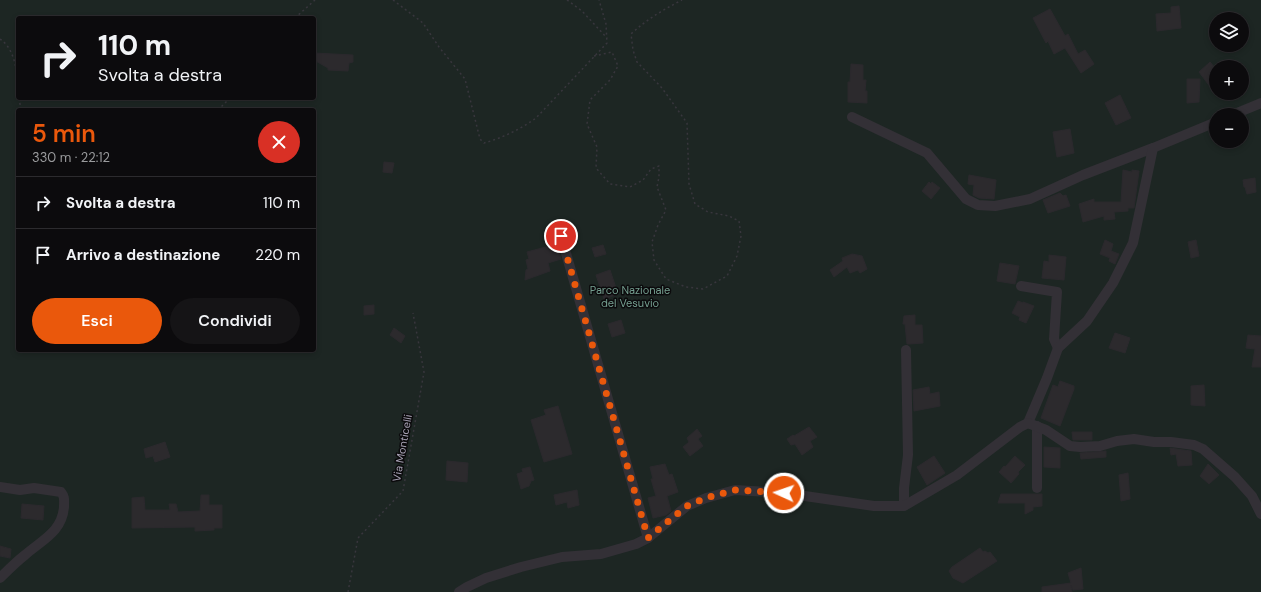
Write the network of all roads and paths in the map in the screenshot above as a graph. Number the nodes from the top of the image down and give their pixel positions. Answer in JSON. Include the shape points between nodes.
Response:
{"nodes":[{"id":1,"x":315,"y":0,"type":"edge"},
{"id":2,"x":393,"y":0,"type":"edge"},
{"id":3,"x":567,"y":0,"type":"edge"},
{"id":4,"x":599,"y":0,"type":"edge"},
{"id":5,"x":682,"y":0,"type":"edge"},
{"id":6,"x":297,"y":16,"type":"edge"},
{"id":7,"x":607,"y":38,"type":"junction"},
{"id":8,"x":0,"y":39,"type":"edge"},
{"id":9,"x":594,"y":56,"type":"junction"},
{"id":10,"x":16,"y":69,"type":"edge"},
{"id":11,"x":228,"y":100,"type":"edge"},
{"id":12,"x":1261,"y":103,"type":"edge"},
{"id":13,"x":220,"y":108,"type":"edge"},
{"id":14,"x":1249,"y":108,"type":"edge"},
{"id":15,"x":852,"y":117,"type":"dead end"},
{"id":16,"x":1209,"y":125,"type":"edge"},
{"id":17,"x":1153,"y":148,"type":"junction"},
{"id":18,"x":561,"y":236,"type":"dead end"},
{"id":19,"x":1021,"y":286,"type":"dead end"},
{"id":20,"x":413,"y":313,"type":"dead end"},
{"id":21,"x":1058,"y":348,"type":"junction"},
{"id":22,"x":906,"y":350,"type":"dead end"},
{"id":23,"x":1033,"y":424,"type":"junction"},
{"id":24,"x":0,"y":487,"type":"edge"},
{"id":25,"x":1037,"y":488,"type":"dead end"},
{"id":26,"x":904,"y":506,"type":"junction"},
{"id":27,"x":1261,"y":514,"type":"edge"},
{"id":28,"x":648,"y":538,"type":"junction"},
{"id":29,"x":0,"y":578,"type":"edge"},
{"id":30,"x":348,"y":592,"type":"edge"},
{"id":31,"x":459,"y":592,"type":"edge"}],
"edges":[{"from":1,"to":6,"type":"path"},
{"from":2,"to":9,"type":"path","via":[[423,23],[465,79],[480,139],[484,143],[525,126],[536,118]]},
{"from":3,"to":7,"type":"path","via":[[582,11]]},
{"from":4,"to":7,"type":"path"},
{"from":5,"to":9,"type":"path","via":[[643,23],[631,34],[637,62],[662,88],[687,123],[689,184],[695,204],[708,212],[729,216],[739,222],[741,236],[737,256],[727,276],[703,289],[686,287],[666,279],[654,260],[652,242],[666,210],[657,188],[659,166],[651,169],[643,180],[630,187],[610,184],[596,168],[597,147],[587,124],[590,100],[610,80],[618,66],[612,52]]},
{"from":7,"to":9,"type":"path","via":[[607,43]]},
{"from":8,"to":10,"type":"path","via":[[6,43],[12,54]]},
{"from":11,"to":13,"type":"path"},
{"from":12,"to":14,"type":"street"},
{"from":15,"to":17,"type":"street","via":[[927,153],[966,199],[978,205],[995,206],[1030,199]]},
{"from":16,"to":17,"type":"street"},
{"from":17,"to":21,"type":"street","via":[[1133,242],[1113,283],[1087,321]]},
{"from":18,"to":28,"type":"street"},
{"from":19,"to":21,"type":"street","via":[[1057,292],[1054,339]]},
{"from":20,"to":30,"type":"path","name":"Via Monticelli","via":[[424,372],[403,491],[358,538]]},
{"from":21,"to":23,"type":"street"},
{"from":22,"to":26,"type":"street","via":[[908,456]]},
{"from":23,"to":25,"type":"street"},
{"from":23,"to":26,"type":"street","via":[[1020,427],[957,475]]},
{"from":23,"to":27,"type":"street","via":[[1070,446],[1100,446],[1117,440],[1134,439],[1194,445],[1203,449],[1234,477],[1252,496]]},
{"from":24,"to":29,"type":"street","via":[[61,492],[65,497],[61,522],[53,532]]},
{"from":26,"to":28,"type":"street","via":[[874,506],[784,493],[735,490],[687,506]]},
{"from":28,"to":31,"type":"street","via":[[601,554],[562,557],[521,567],[486,578]]}]}
